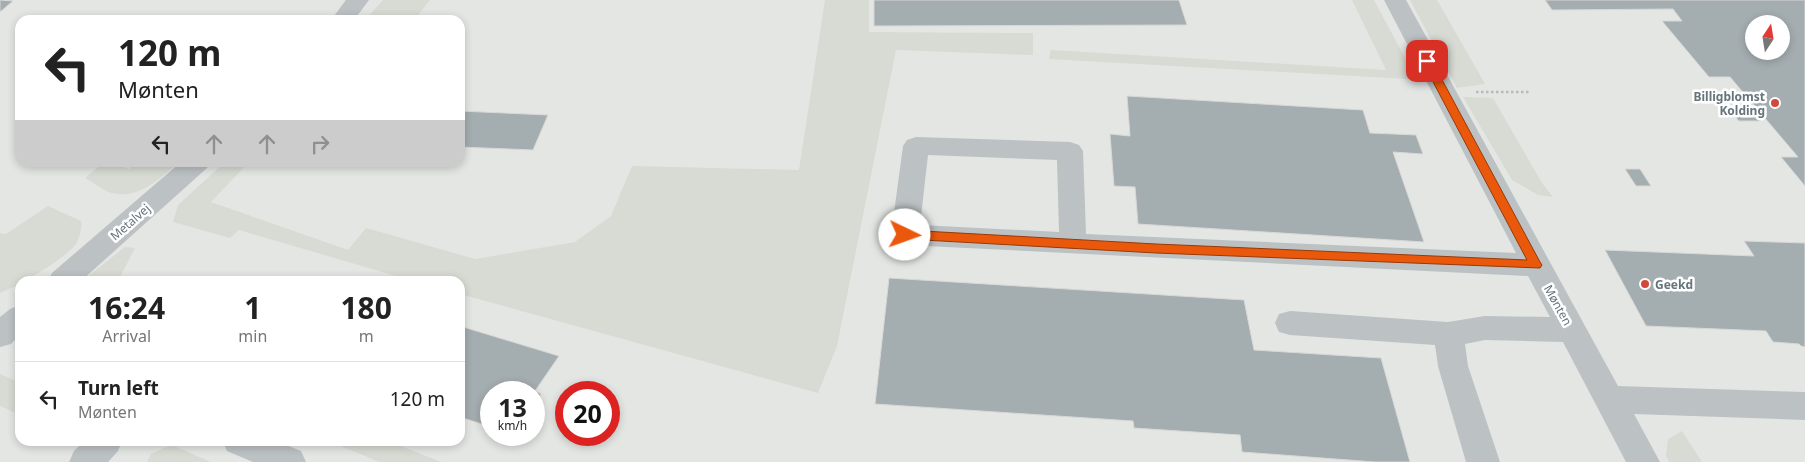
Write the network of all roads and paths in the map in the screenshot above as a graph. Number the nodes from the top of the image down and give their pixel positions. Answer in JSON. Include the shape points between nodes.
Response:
{"nodes":[{"id":1,"x":358,"y":0,"type":"edge"},
{"id":2,"x":1395,"y":0,"type":"edge"},
{"id":3,"x":346,"y":15,"type":"edge"},
{"id":4,"x":1443,"y":92,"type":"junction"},
{"id":5,"x":1530,"y":92,"type":"dead end"},
{"id":6,"x":192,"y":167,"type":"edge"},
{"id":7,"x":1073,"y":244,"type":"junction"},
{"id":8,"x":1536,"y":265,"type":"junction"},
{"id":9,"x":68,"y":276,"type":"edge"},
{"id":10,"x":15,"y":322,"type":"edge"},
{"id":11,"x":1290,"y":323,"type":"dead end"},
{"id":12,"x":1571,"y":330,"type":"junction"},
{"id":13,"x":1448,"y":334,"type":"junction"},
{"id":14,"x":0,"y":336,"type":"edge"},
{"id":15,"x":15,"y":344,"type":"edge"},
{"id":16,"x":1609,"y":399,"type":"junction"},
{"id":17,"x":1805,"y":406,"type":"edge"},
{"id":18,"x":101,"y":446,"type":"edge"},
{"id":19,"x":251,"y":446,"type":"edge"},
{"id":20,"x":86,"y":462,"type":"edge"},
{"id":21,"x":289,"y":462,"type":"edge"},
{"id":22,"x":1482,"y":462,"type":"edge"},
{"id":23,"x":1643,"y":462,"type":"edge"}],
"edges":[{"from":1,"to":3,"type":"street"},
{"from":2,"to":4,"type":"street","name":"Mønten"},
{"from":4,"to":5,"type":"path"},
{"from":4,"to":8,"type":"street","name":"Mønten"},
{"from":6,"to":9,"type":"street","name":"Metalvej"},
{"from":7,"to":7,"type":"street","via":[[905,235],[916,146],[1070,151]]},
{"from":7,"to":8,"type":"street"},
{"from":8,"to":12,"type":"street","name":"Mønten"},
{"from":10,"to":14,"type":"street"},
{"from":11,"to":13,"type":"street"},
{"from":12,"to":13,"type":"street","via":[[1485,328]]},
{"from":12,"to":16,"type":"street","name":"Mønten"},
{"from":13,"to":22,"type":"street","via":[[1453,366]]},
{"from":14,"to":15,"type":"street"},
{"from":16,"to":17,"type":"street"},
{"from":16,"to":23,"type":"street","name":"Mønten"},
{"from":18,"to":20,"type":"street"},
{"from":19,"to":21,"type":"street"}]}
